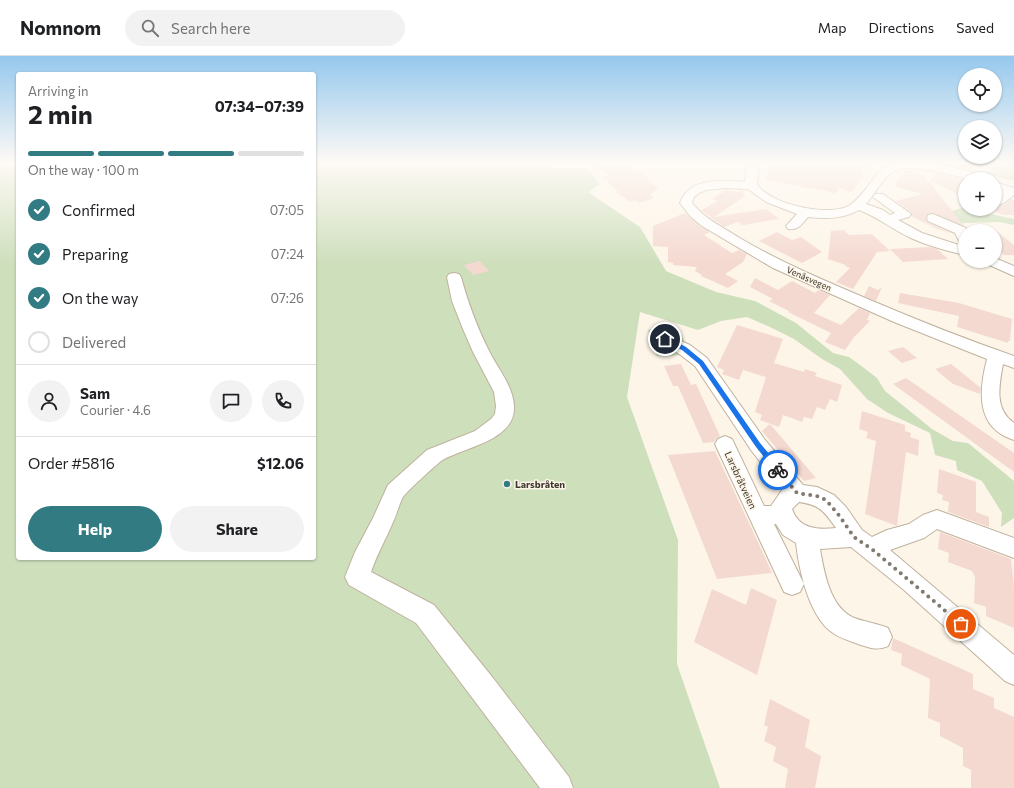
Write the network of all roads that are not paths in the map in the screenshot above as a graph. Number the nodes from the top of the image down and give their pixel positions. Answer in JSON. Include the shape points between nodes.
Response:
{"nodes":[{"id":1,"x":689,"y":196,"type":"edge"},
{"id":2,"x":766,"y":196,"type":"edge"},
{"id":3,"x":866,"y":196,"type":"edge"},
{"id":4,"x":879,"y":197,"type":"dead end"},
{"id":5,"x":857,"y":204,"type":"junction"},
{"id":6,"x":805,"y":212,"type":"junction"},
{"id":7,"x":933,"y":218,"type":"dead end"},
{"id":8,"x":893,"y":222,"type":"junction"},
{"id":9,"x":793,"y":226,"type":"dead end"},
{"id":10,"x":958,"y":230,"type":"edge"},
{"id":11,"x":950,"y":239,"type":"dead end"},
{"id":12,"x":958,"y":249,"type":"edge"},
{"id":13,"x":1002,"y":266,"type":"edge"},
{"id":14,"x":1014,"y":272,"type":"edge"},
{"id":15,"x":454,"y":277,"type":"dead end"},
{"id":16,"x":665,"y":339,"type":"dead end"},
{"id":17,"x":996,"y":356,"type":"junction"},
{"id":18,"x":1014,"y":362,"type":"edge"},
{"id":19,"x":1014,"y":432,"type":"edge"},
{"id":20,"x":725,"y":444,"type":"dead end"},
{"id":21,"x":797,"y":493,"type":"junction"},
{"id":22,"x":758,"y":515,"type":"junction"},
{"id":23,"x":782,"y":515,"type":"junction"},
{"id":24,"x":854,"y":537,"type":"junction"},
{"id":25,"x":807,"y":538,"type":"junction"},
{"id":26,"x":1014,"y":548,"type":"edge"},
{"id":27,"x":873,"y":550,"type":"junction"},
{"id":28,"x":792,"y":584,"type":"dead end"},
{"id":29,"x":879,"y":637,"type":"dead end"},
{"id":30,"x":1014,"y":672,"type":"edge"},
{"id":31,"x":558,"y":788,"type":"edge"}],
"edges":[{"from":1,"to":17,"type":"street","name":"Venåsvegen","via":[[686,203],[693,212],[713,227],[788,270],[914,325]]},
{"from":2,"to":6,"type":"street"},
{"from":3,"to":5,"type":"street"},
{"from":4,"to":8,"type":"street","via":[[905,214]]},
{"from":5,"to":6,"type":"street","via":[[838,213]]},
{"from":5,"to":8,"type":"street"},
{"from":6,"to":9,"type":"street"},
{"from":7,"to":10,"type":"street"},
{"from":8,"to":11,"type":"street","via":[[915,224]]},
{"from":8,"to":12,"type":"street","via":[[927,240]]},
{"from":13,"to":14,"type":"street"},
{"from":15,"to":31,"type":"street","via":[[471,329],[503,392],[504,416],[482,436],[434,456],[394,491],[357,577],[425,614]]},
{"from":16,"to":21,"type":"street","via":[[701,362],[758,445]]},
{"from":17,"to":18,"type":"street","name":"Venåsvegen"},
{"from":17,"to":19,"type":"street","via":[[991,385],[992,406],[998,421]]},
{"from":20,"to":22,"type":"street","name":"Larsbråtveien"},
{"from":21,"to":23,"type":"street","via":[[789,497],[781,507]]},
{"from":21,"to":24,"type":"street","via":[[826,500]]},
{"from":22,"to":23,"type":"street","name":"Larsbråtveien"},
{"from":22,"to":28,"type":"street","name":"Larsbråtveien"},
{"from":23,"to":25,"type":"street","via":[[794,531]]},
{"from":24,"to":25,"type":"street"},
{"from":24,"to":27,"type":"street"},
{"from":25,"to":29,"type":"street","via":[[814,580],[828,611],[842,624]]},
{"from":26,"to":27,"type":"street","via":[[938,519],[916,531],[892,538]]},
{"from":27,"to":30,"type":"street"}]}
